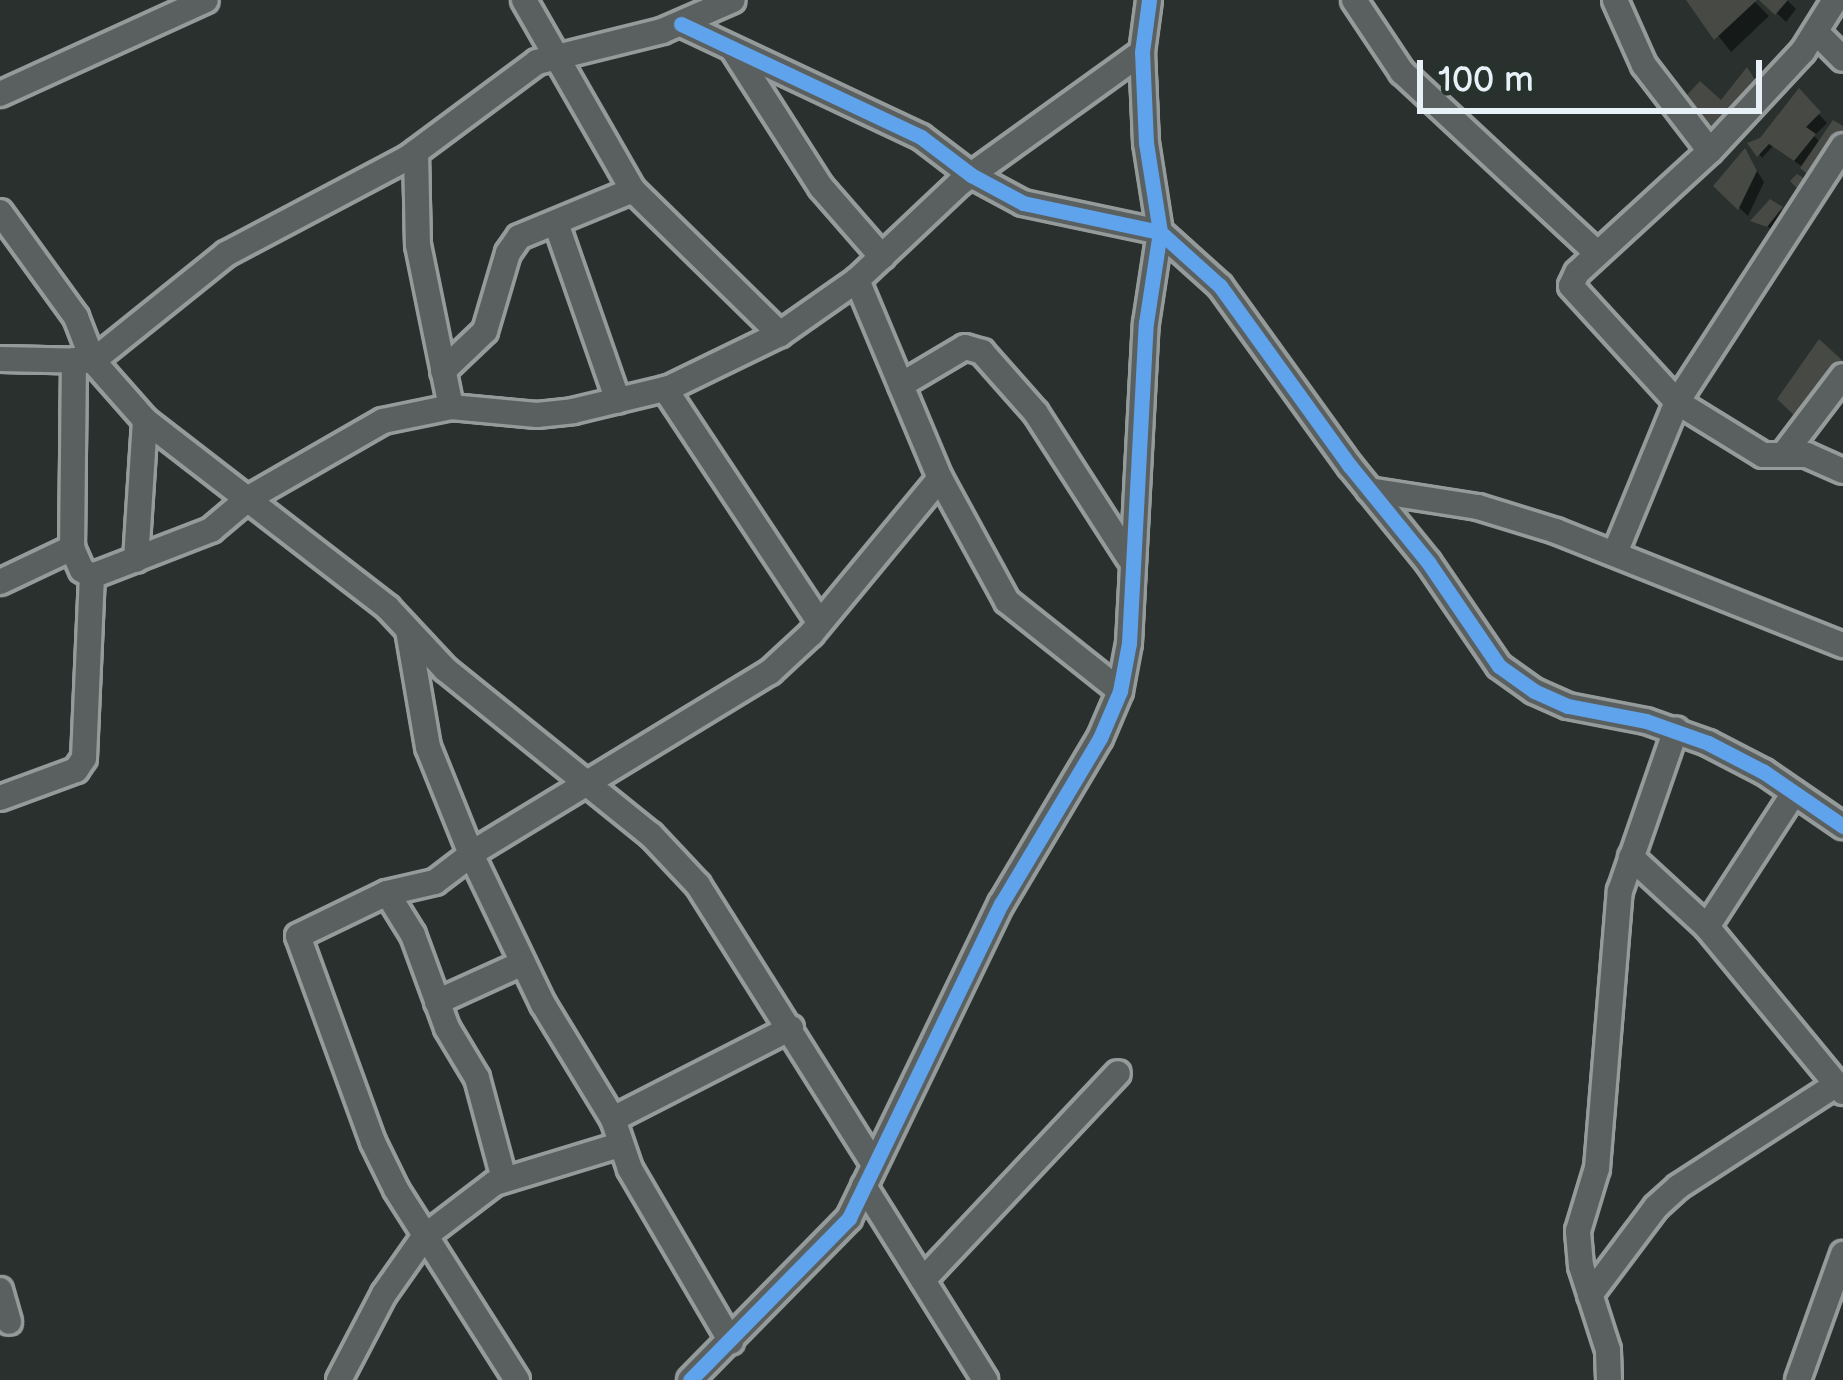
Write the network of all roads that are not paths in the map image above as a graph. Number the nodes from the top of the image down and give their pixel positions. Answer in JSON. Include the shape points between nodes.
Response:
{"nodes":[{"id":1,"x":206,"y":0,"type":"edge"},
{"id":2,"x":524,"y":0,"type":"edge"},
{"id":3,"x":734,"y":0,"type":"edge"},
{"id":4,"x":1149,"y":0,"type":"edge"},
{"id":5,"x":1354,"y":0,"type":"edge"},
{"id":6,"x":1615,"y":0,"type":"edge"},
{"id":7,"x":1832,"y":2,"type":"edge"},
{"id":8,"x":681,"y":24,"type":"junction"},
{"id":9,"x":1818,"y":34,"type":"junction"},
{"id":10,"x":734,"y":51,"type":"junction"},
{"id":11,"x":1142,"y":52,"type":"junction"},
{"id":12,"x":554,"y":56,"type":"junction"},
{"id":13,"x":1843,"y":59,"type":"edge"},
{"id":14,"x":0,"y":94,"type":"edge"},
{"id":15,"x":1843,"y":146,"type":"edge"},
{"id":16,"x":1710,"y":151,"type":"junction"},
{"id":17,"x":416,"y":152,"type":"junction"},
{"id":18,"x":971,"y":175,"type":"junction"},
{"id":19,"x":633,"y":190,"type":"junction"},
{"id":20,"x":0,"y":212,"type":"edge"},
{"id":21,"x":556,"y":223,"type":"junction"},
{"id":22,"x":1160,"y":232,"type":"junction"},
{"id":23,"x":1597,"y":253,"type":"junction"},
{"id":24,"x":882,"y":257,"type":"junction"},
{"id":25,"x":856,"y":280,"type":"junction"},
{"id":26,"x":780,"y":334,"type":"junction"},
{"id":27,"x":0,"y":359,"type":"edge"},
{"id":28,"x":83,"y":361,"type":"junction"},
{"id":29,"x":443,"y":371,"type":"junction"},
{"id":30,"x":1843,"y":376,"type":"edge"},
{"id":31,"x":901,"y":385,"type":"junction"},
{"id":32,"x":665,"y":389,"type":"junction"},
{"id":33,"x":618,"y":400,"type":"junction"},
{"id":34,"x":1677,"y":402,"type":"junction"},
{"id":35,"x":451,"y":407,"type":"junction"},
{"id":36,"x":146,"y":420,"type":"junction"},
{"id":37,"x":1783,"y":455,"type":"junction"},
{"id":38,"x":1843,"y":471,"type":"edge"},
{"id":39,"x":940,"y":478,"type":"junction"},
{"id":40,"x":1369,"y":490,"type":"junction"},
{"id":41,"x":249,"y":498,"type":"junction"},
{"id":42,"x":71,"y":548,"type":"junction"},
{"id":43,"x":1615,"y":553,"type":"junction"},
{"id":44,"x":136,"y":560,"type":"junction"},
{"id":45,"x":1130,"y":560,"type":"junction"},
{"id":46,"x":92,"y":576,"type":"junction"},
{"id":47,"x":0,"y":582,"type":"edge"},
{"id":48,"x":819,"y":622,"type":"junction"},
{"id":49,"x":408,"y":630,"type":"junction"},
{"id":50,"x":1843,"y":645,"type":"edge"},
{"id":51,"x":1120,"y":691,"type":"junction"},
{"id":52,"x":1676,"y":729,"type":"junction"},
{"id":53,"x":588,"y":784,"type":"junction"},
{"id":54,"x":1794,"y":793,"type":"junction"},
{"id":55,"x":0,"y":798,"type":"edge"},
{"id":56,"x":1843,"y":826,"type":"edge"},
{"id":57,"x":471,"y":854,"type":"junction"},
{"id":58,"x":1631,"y":857,"type":"junction"},
{"id":59,"x":387,"y":893,"type":"junction"},
{"id":60,"x":1706,"y":927,"type":"junction"},
{"id":61,"x":523,"y":963,"type":"junction"},
{"id":62,"x":437,"y":1002,"type":"junction"},
{"id":63,"x":791,"y":1028,"type":"junction"},
{"id":64,"x":1118,"y":1073,"type":"dead end"},
{"id":65,"x":1840,"y":1088,"type":"edge"},
{"id":66,"x":613,"y":1119,"type":"junction"},
{"id":67,"x":619,"y":1145,"type":"junction"},
{"id":68,"x":869,"y":1175,"type":"junction"},
{"id":69,"x":504,"y":1179,"type":"junction"},
{"id":70,"x":424,"y":1238,"type":"junction"},
{"id":71,"x":1843,"y":1254,"type":"edge"},
{"id":72,"x":922,"y":1280,"type":"junction"},
{"id":73,"x":0,"y":1290,"type":"edge"},
{"id":74,"x":1590,"y":1295,"type":"junction"},
{"id":75,"x":9,"y":1322,"type":"dead end"},
{"id":76,"x":731,"y":1342,"type":"junction"},
{"id":77,"x":339,"y":1380,"type":"edge"},
{"id":78,"x":517,"y":1380,"type":"edge"},
{"id":79,"x":690,"y":1380,"type":"edge"},
{"id":80,"x":985,"y":1380,"type":"edge"},
{"id":81,"x":1609,"y":1380,"type":"edge"},
{"id":82,"x":1798,"y":1380,"type":"edge"}],
"edges":[{"from":1,"to":14,"type":"street"},
{"from":2,"to":12,"type":"street"},
{"from":3,"to":8,"type":"street"},
{"from":4,"to":11,"type":"street"},
{"from":5,"to":23,"type":"street","via":[[1402,73]]},
{"from":6,"to":16,"type":"street","via":[[1644,65]]},
{"from":7,"to":9,"type":"street"},
{"from":8,"to":10,"type":"street"},
{"from":8,"to":12,"type":"street"},
{"from":9,"to":13,"type":"street"},
{"from":9,"to":16,"type":"street"},
{"from":10,"to":18,"type":"street","via":[[921,137]]},
{"from":10,"to":24,"type":"street","via":[[820,187]]},
{"from":11,"to":18,"type":"street"},
{"from":11,"to":22,"type":"street"},
{"from":12,"to":17,"type":"street"},
{"from":12,"to":19,"type":"street"},
{"from":15,"to":34,"type":"street"},
{"from":16,"to":23,"type":"street"},
{"from":17,"to":28,"type":"street","via":[[226,254]]},
{"from":17,"to":29,"type":"street","via":[[418,245]]},
{"from":18,"to":22,"type":"street","via":[[1023,203]]},
{"from":18,"to":24,"type":"street"},
{"from":19,"to":21,"type":"street"},
{"from":19,"to":26,"type":"street"},
{"from":20,"to":28,"type":"street","via":[[76,317]]},
{"from":21,"to":29,"type":"street","via":[[519,237],[485,331]]},
{"from":21,"to":33,"type":"street"},
{"from":22,"to":40,"type":"street","via":[[1220,286]]},
{"from":22,"to":45,"type":"street"},
{"from":23,"to":34,"type":"street","via":[[1571,281],[1574,293]]},
{"from":24,"to":25,"type":"street"},
{"from":25,"to":26,"type":"street"},
{"from":25,"to":31,"type":"street"},
{"from":26,"to":32,"type":"street"},
{"from":27,"to":28,"type":"street"},
{"from":28,"to":36,"type":"street"},
{"from":28,"to":42,"type":"street"},
{"from":29,"to":35,"type":"street"},
{"from":30,"to":37,"type":"street"},
{"from":31,"to":39,"type":"street"},
{"from":31,"to":45,"type":"street","via":[[965,347],[982,352],[1036,413]]},
{"from":32,"to":33,"type":"street"},
{"from":32,"to":48,"type":"street"},
{"from":33,"to":35,"type":"street","via":[[537,415]]},
{"from":34,"to":37,"type":"street","via":[[1763,455]]},
{"from":34,"to":43,"type":"street"},
{"from":35,"to":41,"type":"street","via":[[383,421]]},
{"from":36,"to":41,"type":"street"},
{"from":36,"to":44,"type":"street"},
{"from":37,"to":38,"type":"street","via":[[1807,454]]},
{"from":39,"to":48,"type":"street"},
{"from":39,"to":51,"type":"street","via":[[1007,602]]},
{"from":40,"to":43,"type":"street","via":[[1478,507]]},
{"from":40,"to":52,"type":"street","via":[[1499,666],[1568,706]]},
{"from":41,"to":44,"type":"street","via":[[211,530]]},
{"from":41,"to":49,"type":"street"},
{"from":42,"to":46,"type":"street"},
{"from":42,"to":47,"type":"street"},
{"from":43,"to":50,"type":"street"},
{"from":44,"to":46,"type":"street"},
{"from":45,"to":51,"type":"street","via":[[1130,644]]},
{"from":46,"to":55,"type":"street","via":[[84,758],[76,770]]},
{"from":48,"to":53,"type":"street","via":[[770,672]]},
{"from":49,"to":53,"type":"street"},
{"from":49,"to":57,"type":"street","via":[[428,747]]},
{"from":51,"to":68,"type":"street","via":[[992,923]]},
{"from":52,"to":54,"type":"street"},
{"from":52,"to":58,"type":"street"},
{"from":53,"to":57,"type":"street"},
{"from":53,"to":63,"type":"street","via":[[698,886]]},
{"from":54,"to":56,"type":"street"},
{"from":54,"to":60,"type":"street"},
{"from":57,"to":59,"type":"street","via":[[435,882]]},
{"from":57,"to":61,"type":"street"},
{"from":58,"to":60,"type":"street"},
{"from":58,"to":74,"type":"street","via":[[1618,915],[1597,1168],[1578,1231]]},
{"from":59,"to":62,"type":"street","via":[[413,935]]},
{"from":59,"to":70,"type":"street","via":[[297,941],[373,1142]]},
{"from":60,"to":65,"type":"street"},
{"from":61,"to":62,"type":"street"},
{"from":61,"to":66,"type":"street"},
{"from":62,"to":69,"type":"street","via":[[477,1078]]},
{"from":63,"to":66,"type":"street"},
{"from":63,"to":68,"type":"street"},
{"from":64,"to":72,"type":"street"},
{"from":65,"to":74,"type":"street","via":[[1678,1187]]},
{"from":66,"to":67,"type":"street"},
{"from":67,"to":69,"type":"street"},
{"from":67,"to":76,"type":"street"},
{"from":68,"to":72,"type":"street"},
{"from":68,"to":76,"type":"street","via":[[833,1238]]},
{"from":69,"to":70,"type":"street"},
{"from":70,"to":77,"type":"street"},
{"from":70,"to":78,"type":"street"},
{"from":71,"to":82,"type":"street"},
{"from":72,"to":80,"type":"street"},
{"from":73,"to":75,"type":"street"},
{"from":74,"to":81,"type":"street"},
{"from":76,"to":79,"type":"street"}]}
